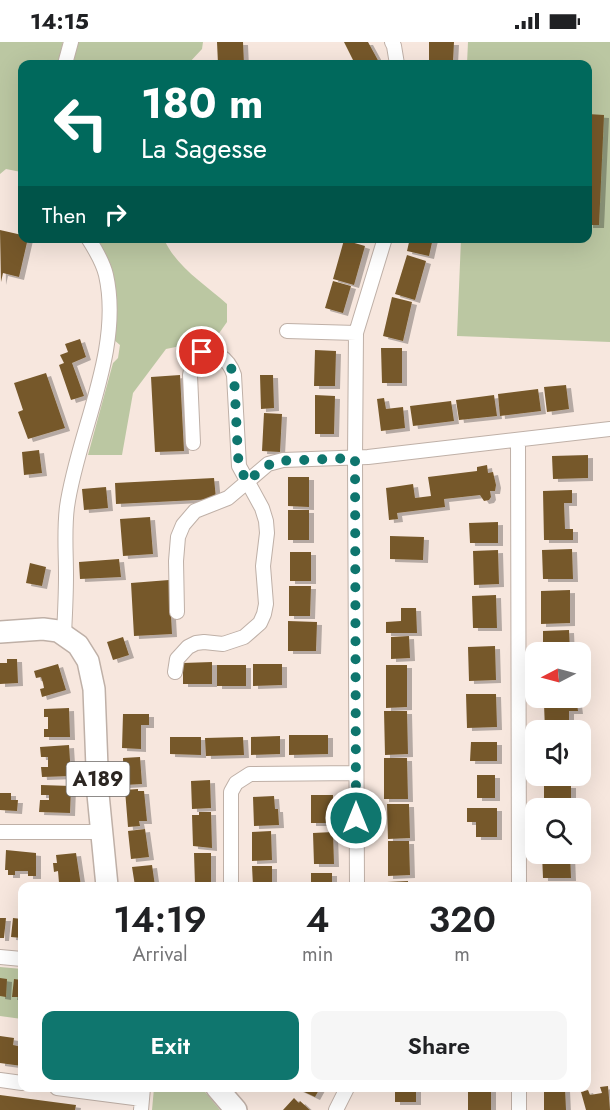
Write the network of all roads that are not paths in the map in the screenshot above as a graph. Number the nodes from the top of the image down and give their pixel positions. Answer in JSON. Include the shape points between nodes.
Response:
{"nodes":[{"id":1,"x":71,"y":42,"type":"edge"},
{"id":2,"x":392,"y":42,"type":"edge"},
{"id":3,"x":66,"y":60,"type":"edge"},
{"id":4,"x":396,"y":60,"type":"edge"},
{"id":5,"x":90,"y":243,"type":"edge"},
{"id":6,"x":383,"y":243,"type":"edge"},
{"id":7,"x":287,"y":331,"type":"dead end"},
{"id":8,"x":356,"y":333,"type":"junction"},
{"id":9,"x":610,"y":429,"type":"edge"},
{"id":10,"x":518,"y":440,"type":"junction"},
{"id":11,"x":193,"y":443,"type":"dead end"},
{"id":12,"x":355,"y":458,"type":"junction"},
{"id":13,"x":247,"y":482,"type":"junction"},
{"id":14,"x":177,"y":612,"type":"dead end"},
{"id":15,"x":0,"y":632,"type":"edge"},
{"id":16,"x":64,"y":634,"type":"junction"},
{"id":17,"x":175,"y":672,"type":"dead end"},
{"id":18,"x":356,"y":773,"type":"junction"},
{"id":19,"x":0,"y":832,"type":"edge"},
{"id":20,"x":101,"y":832,"type":"junction"},
{"id":21,"x":107,"y":882,"type":"edge"},
{"id":22,"x":231,"y":882,"type":"edge"},
{"id":23,"x":357,"y":882,"type":"edge"},
{"id":24,"x":519,"y":882,"type":"edge"},
{"id":25,"x":0,"y":957,"type":"edge"},
{"id":26,"x":18,"y":959,"type":"edge"},
{"id":27,"x":0,"y":1080,"type":"edge"},
{"id":28,"x":18,"y":1082,"type":"edge"},
{"id":29,"x":88,"y":1092,"type":"edge"},
{"id":30,"x":220,"y":1092,"type":"edge"},
{"id":31,"x":345,"y":1092,"type":"edge"},
{"id":32,"x":519,"y":1092,"type":"edge"},
{"id":33,"x":142,"y":1099,"type":"edge"},
{"id":34,"x":236,"y":1110,"type":"edge"},
{"id":35,"x":336,"y":1110,"type":"edge"},
{"id":36,"x":519,"y":1110,"type":"edge"}],
"edges":[{"from":1,"to":3,"type":"street"},
{"from":2,"to":4,"type":"street"},
{"from":5,"to":16,"type":"street","via":[[106,274],[108,313],[98,389],[66,509]]},
{"from":6,"to":8,"type":"street"},
{"from":7,"to":8,"type":"street"},
{"from":8,"to":12,"type":"street"},
{"from":9,"to":10,"type":"street"},
{"from":10,"to":12,"type":"street"},
{"from":10,"to":24,"type":"street"},
{"from":11,"to":13,"type":"street","via":[[191,367],[197,355],[209,351],[222,357],[234,375],[239,466]]},
{"from":12,"to":13,"type":"street","via":[[276,461]]},
{"from":12,"to":18,"type":"street"},
{"from":13,"to":14,"type":"street","via":[[228,498],[195,511],[183,525],[176,554]]},
{"from":13,"to":17,"type":"street","via":[[266,521],[264,614],[244,637],[223,644],[204,642],[188,647],[177,659]]},
{"from":15,"to":16,"type":"main road","via":[[51,629]]},
{"from":16,"to":20,"type":"main road","number":"A189","via":[[83,651],[91,670]]},
{"from":18,"to":22,"type":"street","via":[[250,774],[236,783],[230,798]]},
{"from":18,"to":23,"type":"street"},
{"from":19,"to":20,"type":"street"},
{"from":20,"to":21,"type":"main road","number":"A189"},
{"from":25,"to":26,"type":"street"},
{"from":27,"to":28,"type":"street"},
{"from":29,"to":33,"type":"street"},
{"from":30,"to":34,"type":"main road"},
{"from":31,"to":35,"type":"street"},
{"from":32,"to":36,"type":"street"}]}
